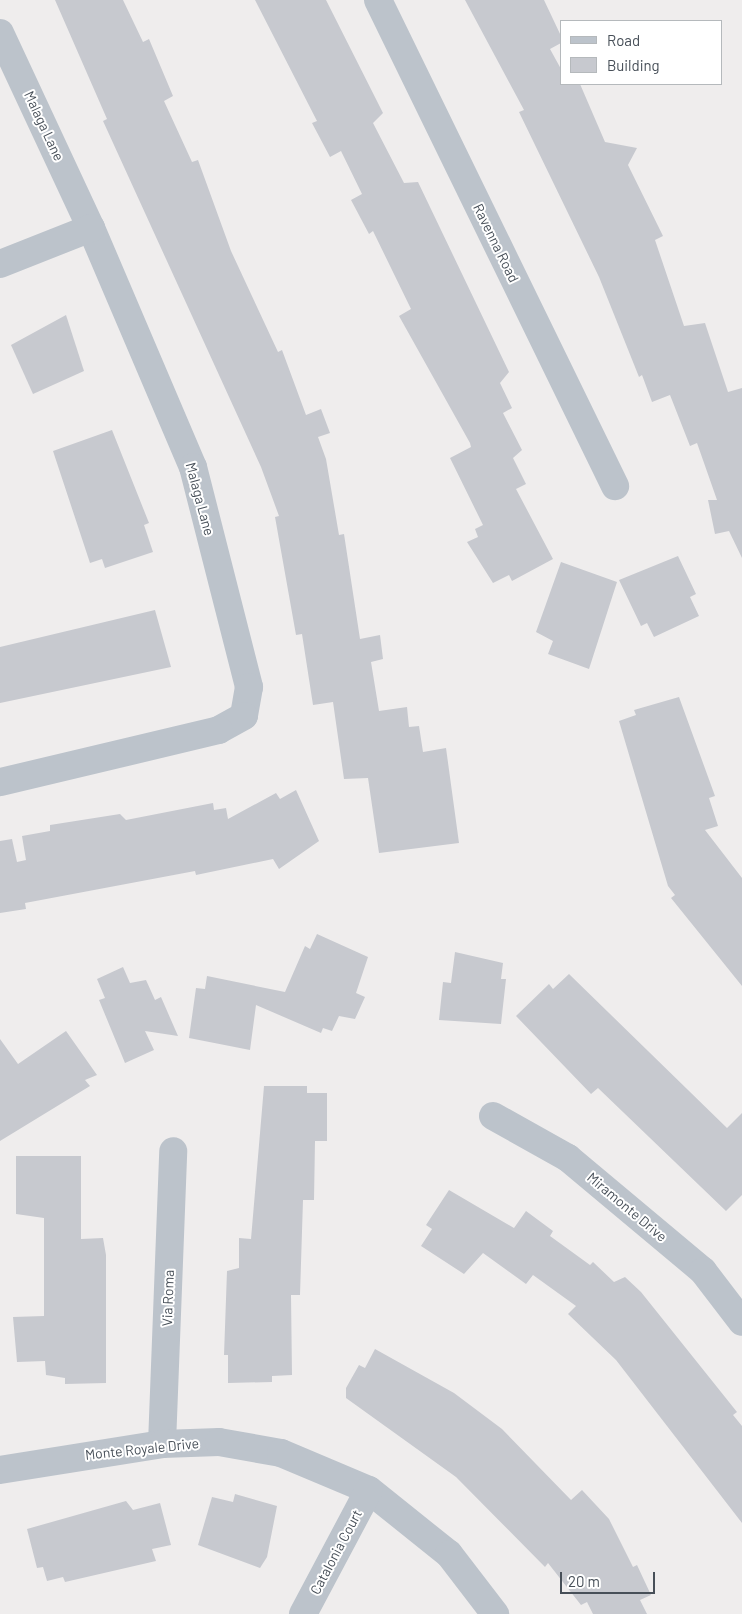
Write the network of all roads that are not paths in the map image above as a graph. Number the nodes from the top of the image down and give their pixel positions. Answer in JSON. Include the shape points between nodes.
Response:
{"nodes":[{"id":1,"x":378,"y":0,"type":"edge"},
{"id":2,"x":0,"y":33,"type":"edge"},
{"id":3,"x":91,"y":228,"type":"junction"},
{"id":4,"x":0,"y":264,"type":"edge"},
{"id":5,"x":615,"y":486,"type":"dead end"},
{"id":6,"x":0,"y":782,"type":"edge"},
{"id":7,"x":493,"y":1116,"type":"dead end"},
{"id":8,"x":173,"y":1151,"type":"dead end"},
{"id":9,"x":742,"y":1322,"type":"edge"},
{"id":10,"x":162,"y":1444,"type":"junction"},
{"id":11,"x":0,"y":1470,"type":"edge"},
{"id":12,"x":369,"y":1490,"type":"junction"},
{"id":13,"x":303,"y":1614,"type":"edge"},
{"id":14,"x":495,"y":1614,"type":"edge"}],
"edges":[{"from":1,"to":5,"type":"street","name":"Ravenna Road"},
{"from":2,"to":3,"type":"street","name":"Malaga Lane"},
{"from":3,"to":4,"type":"street"},
{"from":3,"to":6,"type":"street","name":"Malaga Lane","via":[[193,467],[249,687],[244,716],[219,730]]},
{"from":7,"to":9,"type":"street","name":"Miramonte Drive","via":[[568,1158],[703,1271]]},
{"from":8,"to":10,"type":"street","name":"Via Roma"},
{"from":10,"to":11,"type":"street","name":"Monte Royale Drive"},
{"from":10,"to":12,"type":"street","name":"Monte Royale Drive","via":[[219,1442],[281,1453]]},
{"from":12,"to":13,"type":"street","name":"Catalonia Court"},
{"from":12,"to":14,"type":"street","name":"Monte Royale Drive","via":[[449,1554]]}]}
